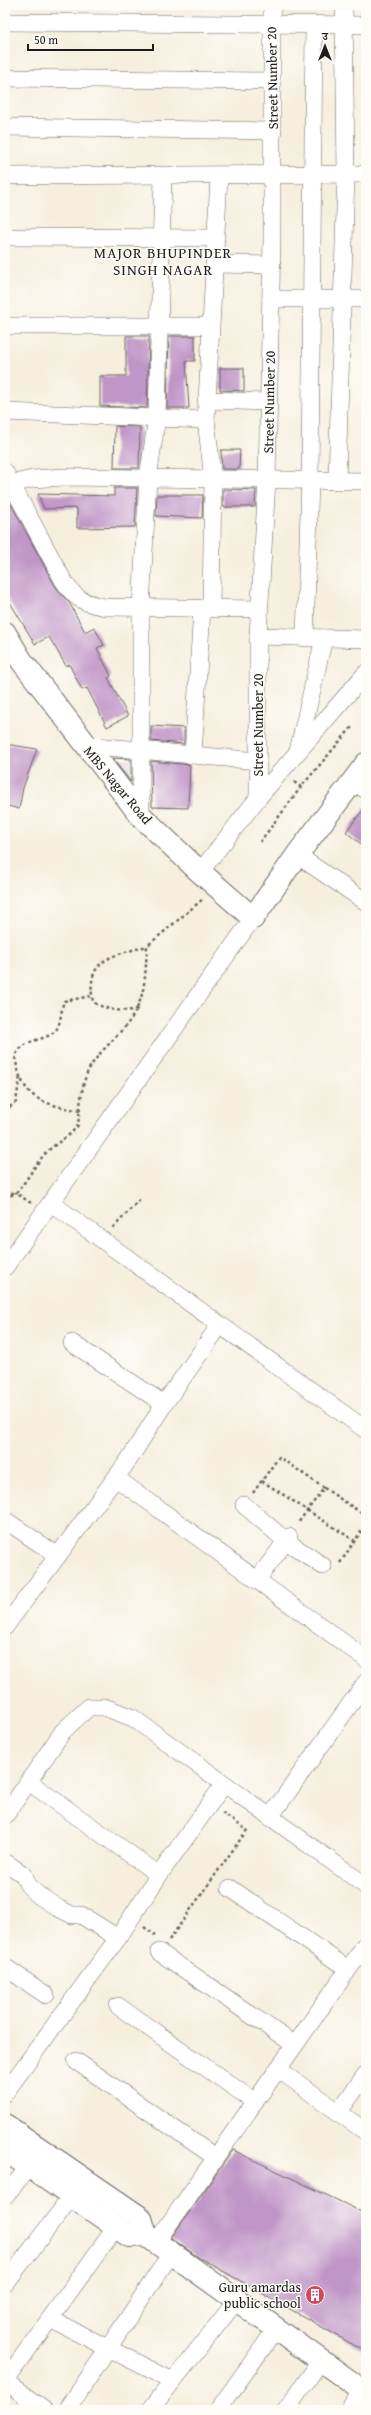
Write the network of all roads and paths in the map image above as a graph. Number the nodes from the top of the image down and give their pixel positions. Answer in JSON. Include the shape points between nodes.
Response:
{"nodes":[{"id":1,"x":272,"y":5,"type":"edge"},
{"id":2,"x":344,"y":5,"type":"edge"},
{"id":3,"x":5,"y":22,"type":"edge"},
{"id":4,"x":271,"y":24,"type":"junction"},
{"id":5,"x":314,"y":24,"type":"junction"},
{"id":6,"x":344,"y":24,"type":"junction"},
{"id":7,"x":366,"y":25,"type":"edge"},
{"id":8,"x":5,"y":78,"type":"edge"},
{"id":9,"x":272,"y":81,"type":"junction"},
{"id":10,"x":5,"y":127,"type":"edge"},
{"id":11,"x":273,"y":131,"type":"junction"},
{"id":12,"x":346,"y":174,"type":"junction"},
{"id":13,"x":366,"y":174,"type":"edge"},
{"id":14,"x":314,"y":175,"type":"junction"},
{"id":15,"x":5,"y":176,"type":"edge"},
{"id":16,"x":163,"y":176,"type":"junction"},
{"id":17,"x":219,"y":176,"type":"junction"},
{"id":18,"x":273,"y":176,"type":"junction"},
{"id":19,"x":5,"y":237,"type":"edge"},
{"id":20,"x":160,"y":238,"type":"junction"},
{"id":21,"x":216,"y":238,"type":"junction"},
{"id":22,"x":214,"y":264,"type":"junction"},
{"id":23,"x":272,"y":265,"type":"junction"},
{"id":24,"x":271,"y":299,"type":"junction"},
{"id":25,"x":312,"y":299,"type":"junction"},
{"id":26,"x":342,"y":299,"type":"junction"},
{"id":27,"x":366,"y":299,"type":"edge"},
{"id":28,"x":5,"y":326,"type":"edge"},
{"id":29,"x":160,"y":326,"type":"junction"},
{"id":30,"x":210,"y":326,"type":"junction"},
{"id":31,"x":206,"y":400,"type":"junction"},
{"id":32,"x":268,"y":402,"type":"junction"},
{"id":33,"x":5,"y":412,"type":"edge"},
{"id":34,"x":157,"y":417,"type":"junction"},
{"id":35,"x":206,"y":420,"type":"junction"},
{"id":36,"x":8,"y":478,"type":"edge"},
{"id":37,"x":148,"y":478,"type":"junction"},
{"id":38,"x":213,"y":479,"type":"junction"},
{"id":39,"x":267,"y":480,"type":"junction"},
{"id":40,"x":310,"y":480,"type":"junction"},
{"id":41,"x":337,"y":481,"type":"junction"},
{"id":42,"x":366,"y":481,"type":"edge"},
{"id":43,"x":141,"y":608,"type":"junction"},
{"id":44,"x":206,"y":608,"type":"junction"},
{"id":45,"x":259,"y":609,"type":"junction"},
{"id":46,"x":5,"y":633,"type":"edge"},
{"id":47,"x":258,"y":636,"type":"junction"},
{"id":48,"x":305,"y":638,"type":"junction"},
{"id":49,"x":324,"y":638,"type":"junction"},
{"id":50,"x":366,"y":639,"type":"edge"},
{"id":51,"x":366,"y":674,"type":"edge"},
{"id":52,"x":352,"y":727,"type":"dead end"},
{"id":53,"x":85,"y":745,"type":"junction"},
{"id":54,"x":141,"y":751,"type":"junction"},
{"id":55,"x":297,"y":753,"type":"junction"},
{"id":56,"x":193,"y":755,"type":"junction"},
{"id":57,"x":258,"y":761,"type":"junction"},
{"id":58,"x":366,"y":764,"type":"edge"},
{"id":59,"x":280,"y":772,"type":"junction"},
{"id":60,"x":360,"y":786,"type":"edge"},
{"id":61,"x":301,"y":788,"type":"junction"},
{"id":62,"x":258,"y":798,"type":"junction"},
{"id":63,"x":141,"y":816,"type":"junction"},
{"id":64,"x":260,"y":842,"type":"dead end"},
{"id":65,"x":297,"y":855,"type":"junction"},
{"id":66,"x":200,"y":872,"type":"junction"},
{"id":67,"x":218,"y":887,"type":"junction"},
{"id":68,"x":366,"y":902,"type":"edge"},
{"id":69,"x":253,"y":918,"type":"junction"},
{"id":70,"x":147,"y":946,"type":"junction"},
{"id":71,"x":92,"y":996,"type":"junction"},
{"id":72,"x":138,"y":1009,"type":"junction"},
{"id":73,"x":20,"y":1076,"type":"junction"},
{"id":74,"x":5,"y":1111,"type":"edge"},
{"id":75,"x":80,"y":1111,"type":"junction"},
{"id":76,"x":16,"y":1193,"type":"junction"},
{"id":77,"x":5,"y":1194,"type":"edge"},
{"id":78,"x":5,"y":1198,"type":"edge"},
{"id":79,"x":141,"y":1198,"type":"dead end"},
{"id":80,"x":47,"y":1207,"type":"junction"},
{"id":81,"x":102,"y":1240,"type":"junction"},
{"id":82,"x":5,"y":1267,"type":"edge"},
{"id":83,"x":220,"y":1325,"type":"junction"},
{"id":84,"x":72,"y":1343,"type":"dead end"},
{"id":85,"x":164,"y":1404,"type":"junction"},
{"id":86,"x":366,"y":1430,"type":"edge"},
{"id":87,"x":116,"y":1478,"type":"junction"},
{"id":88,"x":262,"y":1481,"type":"junction"},
{"id":89,"x":324,"y":1488,"type":"junction"},
{"id":90,"x":246,"y":1502,"type":"joint"},
{"id":91,"x":309,"y":1509,"type":"junction"},
{"id":92,"x":366,"y":1516,"type":"edge"},
{"id":93,"x":5,"y":1520,"type":"edge"},
{"id":94,"x":366,"y":1524,"type":"edge"},
{"id":95,"x":214,"y":1537,"type":"dead end"},
{"id":96,"x":287,"y":1539,"type":"junction"},
{"id":97,"x":355,"y":1541,"type":"junction"},
{"id":98,"x":58,"y":1556,"type":"junction"},
{"id":99,"x":330,"y":1567,"type":"joint"},
{"id":100,"x":260,"y":1575,"type":"junction"},
{"id":101,"x":307,"y":1606,"type":"dead end"},
{"id":102,"x":5,"y":1627,"type":"edge"},
{"id":103,"x":366,"y":1659,"type":"edge"},
{"id":104,"x":366,"y":1682,"type":"edge"},
{"id":105,"x":29,"y":1782,"type":"junction"},
{"id":106,"x":224,"y":1784,"type":"junction"},
{"id":107,"x":5,"y":1816,"type":"edge"},
{"id":108,"x":270,"y":1817,"type":"junction"},
{"id":109,"x":218,"y":1819,"type":"dead end"},
{"id":110,"x":5,"y":1862,"type":"edge"},
{"id":111,"x":159,"y":1875,"type":"junction"},
{"id":112,"x":366,"y":1886,"type":"edge"},
{"id":113,"x":230,"y":1888,"type":"dead end"},
{"id":114,"x":142,"y":1925,"type":"dead end"},
{"id":115,"x":156,"y":1935,"type":"junction"},
{"id":116,"x":118,"y":1938,"type":"junction"},
{"id":117,"x":366,"y":1944,"type":"edge"},
{"id":118,"x":162,"y":1945,"type":"junction"},
{"id":119,"x":5,"y":1966,"type":"edge"},
{"id":120,"x":348,"y":1969,"type":"junction"},
{"id":121,"x":46,"y":1995,"type":"dead end"},
{"id":122,"x":118,"y":2006,"type":"dead end"},
{"id":123,"x":295,"y":2045,"type":"junction"},
{"id":124,"x":76,"y":2061,"type":"dead end"},
{"id":125,"x":278,"y":2069,"type":"junction"},
{"id":126,"x":366,"y":2074,"type":"edge"},
{"id":127,"x":5,"y":2093,"type":"edge"},
{"id":128,"x":254,"y":2102,"type":"junction"},
{"id":129,"x":338,"y":2112,"type":"junction"},
{"id":130,"x":5,"y":2125,"type":"edge"},
{"id":131,"x":366,"y":2132,"type":"edge"},
{"id":132,"x":5,"y":2150,"type":"edge"},
{"id":133,"x":215,"y":2157,"type":"junction"},
{"id":134,"x":29,"y":2167,"type":"junction"},
{"id":135,"x":5,"y":2196,"type":"edge"},
{"id":136,"x":72,"y":2196,"type":"junction"},
{"id":137,"x":116,"y":2227,"type":"junction"},
{"id":138,"x":158,"y":2242,"type":"junction"},
{"id":139,"x":5,"y":2284,"type":"edge"},
{"id":140,"x":237,"y":2300,"type":"junction"},
{"id":141,"x":50,"y":2319,"type":"junction"},
{"id":142,"x":276,"y":2329,"type":"junction"},
{"id":143,"x":108,"y":2348,"type":"junction"},
{"id":144,"x":320,"y":2362,"type":"junction"},
{"id":145,"x":5,"y":2381,"type":"edge"},
{"id":146,"x":173,"y":2381,"type":"junction"},
{"id":147,"x":364,"y":2392,"type":"edge"},
{"id":148,"x":41,"y":2409,"type":"edge"},
{"id":149,"x":67,"y":2410,"type":"edge"},
{"id":150,"x":150,"y":2410,"type":"edge"},
{"id":151,"x":218,"y":2410,"type":"edge"},
{"id":152,"x":286,"y":2410,"type":"edge"},
{"id":153,"x":348,"y":2410,"type":"edge"}],
"edges":[{"from":1,"to":4,"type":"street","name":"Street Number 20"},
{"from":2,"to":6,"type":"street"},
{"from":3,"to":4,"type":"street"},
{"from":4,"to":5,"type":"street"},
{"from":4,"to":9,"type":"street","name":"Street Number 20"},
{"from":5,"to":6,"type":"street"},
{"from":5,"to":14,"type":"street"},
{"from":6,"to":7,"type":"street"},
{"from":6,"to":12,"type":"street"},
{"from":8,"to":9,"type":"street"},
{"from":9,"to":11,"type":"street","name":"Street Number 20"},
{"from":10,"to":11,"type":"street"},
{"from":11,"to":18,"type":"street","name":"Street Number 20"},
{"from":12,"to":13,"type":"street"},
{"from":12,"to":14,"type":"street"},
{"from":12,"to":26,"type":"street"},
{"from":14,"to":18,"type":"street"},
{"from":14,"to":25,"type":"street"},
{"from":15,"to":16,"type":"street"},
{"from":16,"to":17,"type":"street"},
{"from":16,"to":20,"type":"street"},
{"from":17,"to":18,"type":"street"},
{"from":17,"to":21,"type":"street"},
{"from":18,"to":23,"type":"street","name":"Street Number 20"},
{"from":19,"to":20,"type":"street"},
{"from":20,"to":21,"type":"street"},
{"from":20,"to":29,"type":"street"},
{"from":21,"to":22,"type":"street"},
{"from":22,"to":23,"type":"street"},
{"from":22,"to":30,"type":"street"},
{"from":23,"to":24,"type":"street","name":"Street Number 20"},
{"from":24,"to":25,"type":"street"},
{"from":24,"to":32,"type":"street","name":"Street Number 20"},
{"from":25,"to":26,"type":"street"},
{"from":25,"to":40,"type":"street"},
{"from":26,"to":27,"type":"street"},
{"from":26,"to":41,"type":"street"},
{"from":28,"to":29,"type":"street"},
{"from":29,"to":30,"type":"street"},
{"from":29,"to":34,"type":"street"},
{"from":30,"to":31,"type":"street"},
{"from":31,"to":32,"type":"street"},
{"from":31,"to":35,"type":"street"},
{"from":32,"to":39,"type":"street","name":"Street Number 20"},
{"from":33,"to":34,"type":"street"},
{"from":34,"to":35,"type":"street"},
{"from":34,"to":37,"type":"street"},
{"from":35,"to":38,"type":"street"},
{"from":36,"to":37,"type":"street"},
{"from":36,"to":43,"type":"street","via":[[71,593],[86,604]]},
{"from":37,"to":38,"type":"street"},
{"from":37,"to":43,"type":"street"},
{"from":38,"to":39,"type":"street"},
{"from":38,"to":44,"type":"street"},
{"from":39,"to":40,"type":"street"},
{"from":39,"to":45,"type":"street","name":"Street Number 20"},
{"from":40,"to":41,"type":"street"},
{"from":40,"to":48,"type":"street"},
{"from":41,"to":42,"type":"street"},
{"from":43,"to":44,"type":"street"},
{"from":43,"to":54,"type":"street"},
{"from":44,"to":45,"type":"street"},
{"from":44,"to":56,"type":"street"},
{"from":45,"to":47,"type":"street","name":"Street Number 20"},
{"from":46,"to":53,"type":"street","name":"MBS Nagar Road","via":[[21,660]]},
{"from":47,"to":48,"type":"street"},
{"from":47,"to":57,"type":"street","name":"Street Number 20"},
{"from":48,"to":49,"type":"street"},
{"from":49,"to":50,"type":"street"},
{"from":49,"to":55,"type":"street"},
{"from":51,"to":55,"type":"street"},
{"from":52,"to":61,"type":"path"},
{"from":53,"to":54,"type":"street"},
{"from":53,"to":63,"type":"street","name":"MBS Nagar Road"},
{"from":54,"to":56,"type":"street"},
{"from":54,"to":63,"type":"street"},
{"from":55,"to":59,"type":"street"},
{"from":56,"to":57,"type":"street"},
{"from":57,"to":62,"type":"street","name":"Street Number 20"},
{"from":58,"to":60,"type":"street"},
{"from":59,"to":61,"type":"path"},
{"from":59,"to":62,"type":"street"},
{"from":60,"to":65,"type":"street"},
{"from":61,"to":64,"type":"path"},
{"from":62,"to":66,"type":"street"},
{"from":63,"to":66,"type":"street","name":"MBS Nagar Road"},
{"from":65,"to":68,"type":"street"},
{"from":65,"to":69,"type":"street"},
{"from":66,"to":67,"type":"street","name":"MBS Nagar Road"},
{"from":67,"to":69,"type":"street","name":"MBS Nagar Road"},
{"from":67,"to":70,"type":"path"},
{"from":69,"to":80,"type":"street"},
{"from":70,"to":71,"type":"path","via":[[112,956],[101,962],[92,978]]},
{"from":70,"to":72,"type":"path","via":[[144,992]]},
{"from":71,"to":72,"type":"path","via":[[93,1002],[105,1008],[122,1012]]},
{"from":71,"to":73,"type":"path","via":[[64,1001],[57,1029],[20,1048],[15,1056]]},
{"from":72,"to":75,"type":"path","via":[[123,1030],[94,1061],[87,1073]]},
{"from":73,"to":74,"type":"path","via":[[16,1102]]},
{"from":73,"to":75,"type":"path","via":[[27,1089],[38,1100],[48,1105]]},
{"from":75,"to":76,"type":"path","via":[[78,1125],[73,1132],[47,1152],[28,1181]]},
{"from":76,"to":77,"type":"path"},
{"from":76,"to":78,"type":"path"},
{"from":76,"to":80,"type":"path"},
{"from":79,"to":81,"type":"path"},
{"from":80,"to":81,"type":"street"},
{"from":80,"to":82,"type":"street"},
{"from":81,"to":83,"type":"street"},
{"from":83,"to":85,"type":"street"},
{"from":83,"to":86,"type":"street"},
{"from":84,"to":85,"type":"street"},
{"from":85,"to":87,"type":"street"},
{"from":87,"to":98,"type":"street"},
{"from":87,"to":100,"type":"street"},
{"from":88,"to":89,"type":"path","via":[[279,1456]]},
{"from":88,"to":90,"type":"path"},
{"from":88,"to":91,"type":"path"},
{"from":89,"to":91,"type":"path"},
{"from":89,"to":92,"type":"path"},
{"from":90,"to":96,"type":"street"},
{"from":91,"to":96,"type":"path"},
{"from":91,"to":97,"type":"path"},
{"from":93,"to":98,"type":"street"},
{"from":94,"to":97,"type":"path"},
{"from":95,"to":100,"type":"street"},
{"from":96,"to":99,"type":"street"},
{"from":96,"to":100,"type":"street"},
{"from":97,"to":99,"type":"path"},
{"from":98,"to":102,"type":"street"},
{"from":100,"to":101,"type":"street"},
{"from":100,"to":103,"type":"street"},
{"from":104,"to":108,"type":"street"},
{"from":105,"to":106,"type":"street","via":[[63,1731],[89,1708],[104,1707],[133,1718]]},
{"from":105,"to":107,"type":"street"},
{"from":105,"to":111,"type":"street"},
{"from":106,"to":108,"type":"street"},
{"from":106,"to":111,"type":"street"},
{"from":108,"to":112,"type":"street"},
{"from":109,"to":118,"type":"path","via":[[222,1812],[247,1830]]},
{"from":110,"to":116,"type":"street","via":[[24,1875],[28,1885],[38,1895],[72,1915],[81,1915]]},
{"from":111,"to":116,"type":"street"},
{"from":113,"to":120,"type":"street"},
{"from":114,"to":115,"type":"path"},
{"from":115,"to":118,"type":"path"},
{"from":115,"to":118,"type":"path","via":[[148,1946]]},
{"from":116,"to":127,"type":"street"},
{"from":117,"to":120,"type":"street"},
{"from":118,"to":123,"type":"street"},
{"from":119,"to":121,"type":"street"},
{"from":120,"to":123,"type":"street"},
{"from":122,"to":128,"type":"street"},
{"from":123,"to":125,"type":"street"},
{"from":124,"to":133,"type":"street"},
{"from":125,"to":128,"type":"street"},
{"from":125,"to":129,"type":"street"},
{"from":126,"to":129,"type":"street"},
{"from":128,"to":133,"type":"street"},
{"from":129,"to":131,"type":"street"},
{"from":130,"to":138,"type":"street","via":[[141,2218]]},
{"from":132,"to":134,"type":"street"},
{"from":133,"to":138,"type":"street"},
{"from":134,"to":135,"type":"street"},
{"from":134,"to":136,"type":"street"},
{"from":136,"to":137,"type":"street"},
{"from":136,"to":139,"type":"street"},
{"from":137,"to":138,"type":"street","via":[[129,2236]]},
{"from":137,"to":141,"type":"street"},
{"from":138,"to":140,"type":"street"},
{"from":138,"to":143,"type":"street"},
{"from":140,"to":142,"type":"street"},
{"from":140,"to":146,"type":"street"},
{"from":141,"to":143,"type":"street"},
{"from":141,"to":145,"type":"street"},
{"from":142,"to":144,"type":"street"},
{"from":142,"to":151,"type":"street"},
{"from":143,"to":146,"type":"street"},
{"from":143,"to":149,"type":"street"},
{"from":144,"to":147,"type":"street"},
{"from":144,"to":152,"type":"street"},
{"from":145,"to":148,"type":"street"},
{"from":146,"to":150,"type":"street"},
{"from":147,"to":153,"type":"street"}]}
